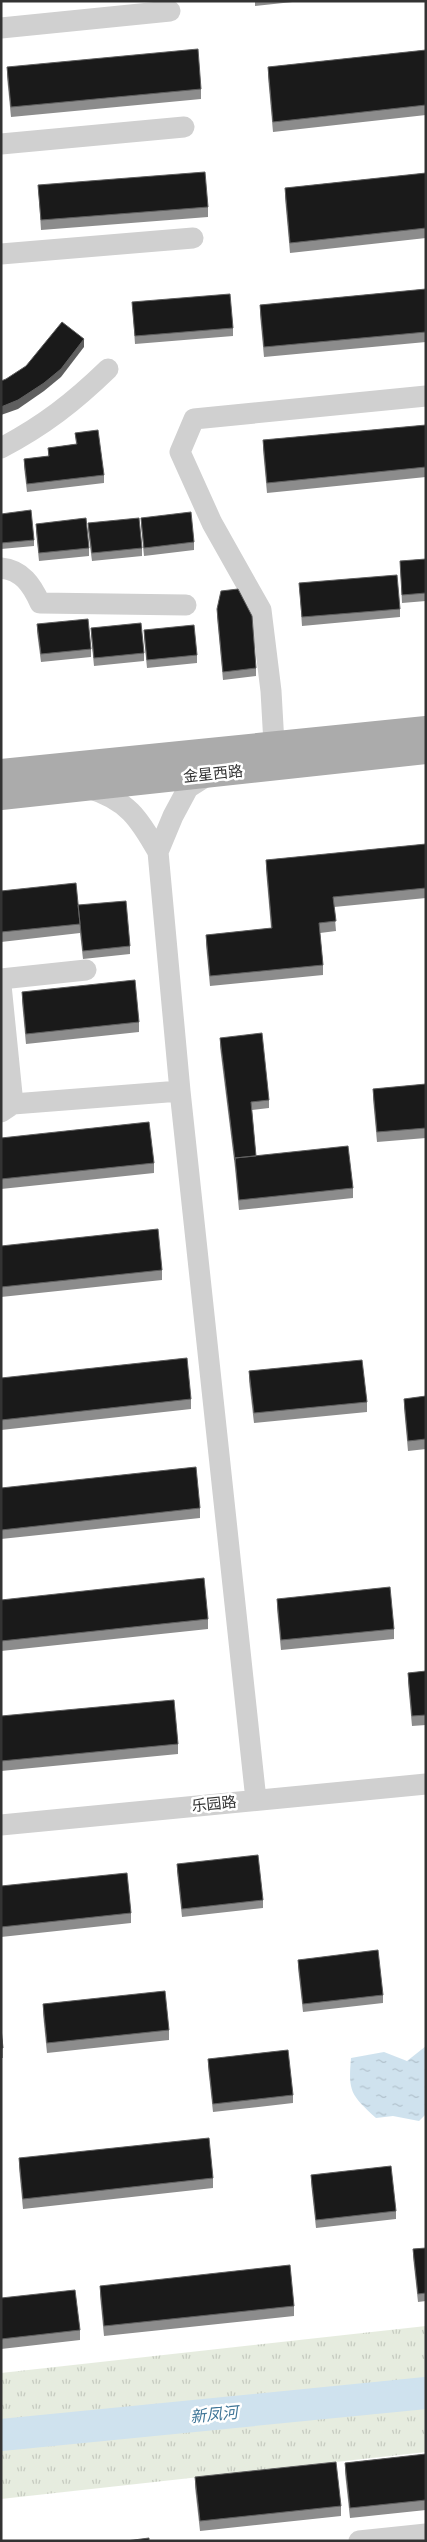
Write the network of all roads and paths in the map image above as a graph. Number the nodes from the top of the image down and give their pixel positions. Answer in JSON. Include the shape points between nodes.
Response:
{"nodes":[{"id":1,"x":170,"y":11,"type":"dead end"},
{"id":2,"x":1,"y":28,"type":"edge"},
{"id":3,"x":184,"y":127,"type":"dead end"},
{"id":4,"x":1,"y":144,"type":"edge"},
{"id":5,"x":193,"y":238,"type":"dead end"},
{"id":6,"x":1,"y":254,"type":"edge"},
{"id":7,"x":108,"y":369,"type":"dead end"},
{"id":8,"x":426,"y":396,"type":"edge"},
{"id":9,"x":1,"y":448,"type":"edge"},
{"id":10,"x":1,"y":568,"type":"edge"},
{"id":11,"x":186,"y":605,"type":"dead end"},
{"id":12,"x":426,"y":729,"type":"edge"},
{"id":13,"x":274,"y":744,"type":"junction"},
{"id":14,"x":426,"y":751,"type":"edge"},
{"id":15,"x":1,"y":772,"type":"edge"},
{"id":16,"x":210,"y":774,"type":"junction"},
{"id":17,"x":86,"y":788,"type":"junction"},
{"id":18,"x":1,"y":797,"type":"edge"},
{"id":19,"x":158,"y":852,"type":"junction"},
{"id":20,"x":86,"y":970,"type":"dead end"},
{"id":21,"x":1,"y":979,"type":"edge"},
{"id":22,"x":1,"y":985,"type":"edge"},
{"id":23,"x":180,"y":1091,"type":"junction"},
{"id":24,"x":7,"y":1108,"type":"edge"},
{"id":25,"x":426,"y":1784,"type":"edge"},
{"id":26,"x":256,"y":1800,"type":"junction"},
{"id":27,"x":1,"y":1825,"type":"edge"},
{"id":28,"x":426,"y":2534,"type":"edge"},
{"id":29,"x":359,"y":2541,"type":"edge"}],
"edges":[{"from":1,"to":2,"type":"street"},
{"from":3,"to":4,"type":"street"},
{"from":5,"to":6,"type":"street"},
{"from":7,"to":9,"type":"street","via":[[37,429]]},
{"from":8,"to":13,"type":"street","via":[[194,419],[180,452],[212,523],[261,610]]},
{"from":10,"to":11,"type":"street","via":[[11,569],[32,584],[40,603]]},
{"from":12,"to":13,"type":"main road","name":"金星西路"},
{"from":13,"to":15,"type":"main road","name":"金星西路"},
{"from":14,"to":16,"type":"main road","name":"金星西路"},
{"from":16,"to":17,"type":"main road","name":"金星西路"},
{"from":16,"to":19,"type":"street","via":[[188,788]]},
{"from":17,"to":18,"type":"main road","name":"金星西路"},
{"from":17,"to":19,"type":"street","via":[[109,795],[129,809]]},
{"from":19,"to":23,"type":"street"},
{"from":20,"to":21,"type":"street"},
{"from":22,"to":24,"type":"street"},
{"from":23,"to":24,"type":"street"},
{"from":23,"to":26,"type":"street"},
{"from":25,"to":26,"type":"street","name":"乐园路"},
{"from":26,"to":27,"type":"street","name":"乐园路"},
{"from":28,"to":29,"type":"street"}]}
